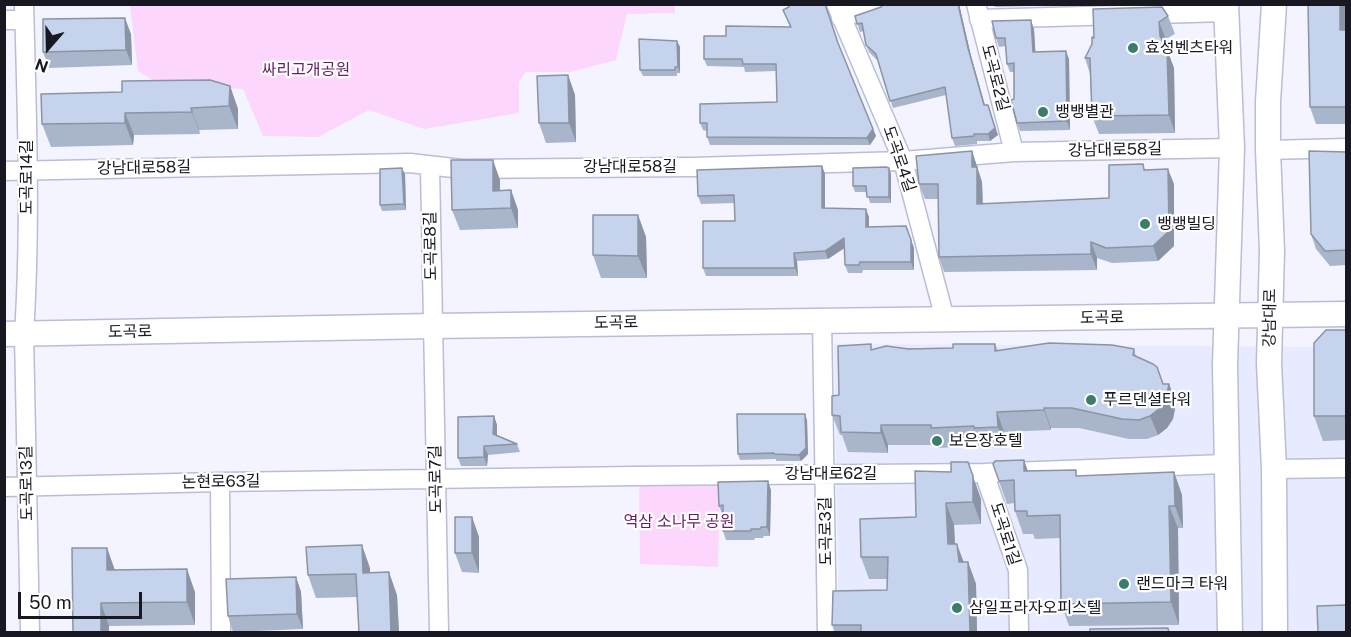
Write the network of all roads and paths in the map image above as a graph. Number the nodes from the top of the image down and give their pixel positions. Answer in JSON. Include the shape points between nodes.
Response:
{"nodes":[{"id":1,"x":1274,"y":4,"type":"edge"},
{"id":2,"x":880,"y":5,"type":"edge"},
{"id":3,"x":1226,"y":8,"type":"edge"},
{"id":4,"x":839,"y":11,"type":"edge"},
{"id":5,"x":24,"y":12,"type":"edge"},
{"id":6,"x":977,"y":12,"type":"edge"},
{"id":7,"x":4,"y":20,"type":"edge"},
{"id":8,"x":1232,"y":148,"type":"junction"},
{"id":9,"x":1347,"y":148,"type":"edge"},
{"id":10,"x":1268,"y":150,"type":"junction"},
{"id":11,"x":1014,"y":152,"type":"junction"},
{"id":12,"x":903,"y":161,"type":"junction"},
{"id":13,"x":430,"y":167,"type":"junction"},
{"id":14,"x":4,"y":171,"type":"edge"},
{"id":15,"x":28,"y":171,"type":"junction"},
{"id":16,"x":1347,"y":314,"type":"edge"},
{"id":17,"x":1269,"y":315,"type":"junction"},
{"id":18,"x":1227,"y":316,"type":"junction"},
{"id":19,"x":945,"y":319,"type":"junction"},
{"id":20,"x":822,"y":321,"type":"junction"},
{"id":21,"x":433,"y":326,"type":"junction"},
{"id":22,"x":14,"y":334,"type":"edge"},
{"id":23,"x":1226,"y":464,"type":"junction"},
{"id":24,"x":1347,"y":468,"type":"edge"},
{"id":25,"x":1274,"y":469,"type":"junction"},
{"id":26,"x":984,"y":473,"type":"junction"},
{"id":27,"x":825,"y":475,"type":"junction"},
{"id":28,"x":437,"y":479,"type":"junction"},
{"id":29,"x":220,"y":482,"type":"junction"},
{"id":30,"x":4,"y":487,"type":"edge"},
{"id":31,"x":27,"y":487,"type":"junction"},
{"id":32,"x":30,"y":633,"type":"edge"},
{"id":33,"x":221,"y":633,"type":"edge"},
{"id":34,"x":439,"y":633,"type":"edge"},
{"id":35,"x":827,"y":633,"type":"edge"},
{"id":36,"x":1018,"y":633,"type":"edge"},
{"id":37,"x":1230,"y":633,"type":"edge"},
{"id":38,"x":1275,"y":633,"type":"edge"}],
"edges":[{"from":1,"to":10,"type":"main road","name":"강남대로"},
{"from":2,"to":4,"type":"street"},
{"from":3,"to":6,"type":"street"},
{"from":3,"to":8,"type":"main road"},
{"from":4,"to":12,"type":"street","name":"도곡로4길"},
{"from":5,"to":7,"type":"street","name":"도곡로14길"},
{"from":5,"to":15,"type":"street","name":"도곡로14길"},
{"from":6,"to":11,"type":"street","name":"도곡로2길"},
{"from":8,"to":11,"type":"street","name":"강남대로58길"},
{"from":8,"to":18,"type":"main road"},
{"from":9,"to":10,"type":"street"},
{"from":10,"to":17,"type":"main road","name":"강남대로","via":[[1272,251]]},
{"from":11,"to":12,"type":"street","name":"강남대로58길"},
{"from":12,"to":13,"type":"street","name":"강남대로58길","via":[[692,167]]},
{"from":12,"to":19,"type":"street","name":"도곡로4길"},
{"from":13,"to":15,"type":"street","name":"강남대로58길","via":[[410,163]]},
{"from":13,"to":21,"type":"street","name":"도곡로8길"},
{"from":14,"to":15,"type":"street","name":"강남대로58길"},
{"from":15,"to":22,"type":"street","name":"도곡로14길","via":[[26,296]]},
{"from":16,"to":17,"type":"main road","name":"도곡로"},
{"from":17,"to":18,"type":"main road","name":"도곡로"},
{"from":17,"to":25,"type":"main road","name":"강남대로"},
{"from":18,"to":19,"type":"main road","name":"도곡로"},
{"from":18,"to":23,"type":"main road"},
{"from":19,"to":20,"type":"main road","name":"도곡로"},
{"from":20,"to":21,"type":"main road","name":"도곡로"},
{"from":20,"to":27,"type":"street","name":"도곡로3길"},
{"from":21,"to":22,"type":"main road","name":"도곡로"},
{"from":21,"to":28,"type":"street","name":"도곡로7길"},
{"from":22,"to":31,"type":"street","name":"도곡로13길"},
{"from":23,"to":26,"type":"street","name":"강남대로62길"},
{"from":23,"to":37,"type":"main road"},
{"from":24,"to":25,"type":"street"},
{"from":25,"to":38,"type":"main road","name":"강남대로"},
{"from":26,"to":27,"type":"street","name":"강남대로62길"},
{"from":26,"to":36,"type":"street","name":"도곡로1길","via":[[1018,570]]},
{"from":27,"to":28,"type":"street","name":"강남대로62길"},
{"from":27,"to":35,"type":"street","name":"도곡로3길"},
{"from":28,"to":29,"type":"street","name":"논현로63길"},
{"from":28,"to":34,"type":"street","name":"도곡로7길"},
{"from":29,"to":31,"type":"street","name":"논현로63길"},
{"from":29,"to":33,"type":"street"},
{"from":30,"to":31,"type":"street","name":"논현로63길"},
{"from":31,"to":32,"type":"street","name":"도곡로13길"}]}
